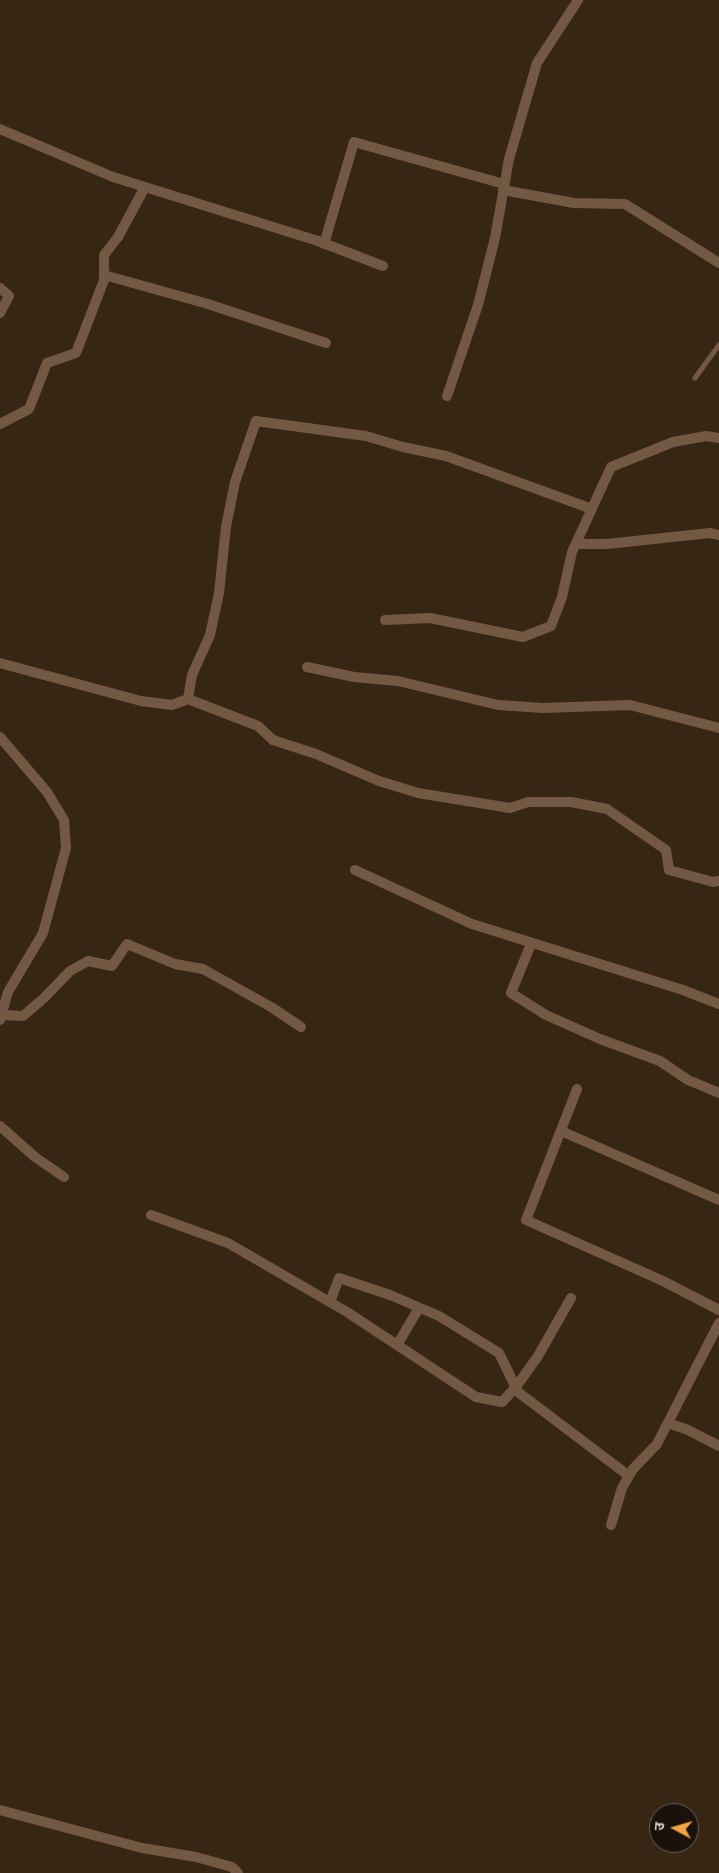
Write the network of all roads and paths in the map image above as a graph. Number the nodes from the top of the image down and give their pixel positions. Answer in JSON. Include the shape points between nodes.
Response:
{"nodes":[{"id":1,"x":578,"y":0,"type":"edge"},
{"id":2,"x":0,"y":129,"type":"edge"},
{"id":3,"x":145,"y":187,"type":"junction"},
{"id":4,"x":504,"y":187,"type":"junction"},
{"id":5,"x":324,"y":244,"type":"junction"},
{"id":6,"x":719,"y":263,"type":"edge"},
{"id":7,"x":383,"y":266,"type":"dead end"},
{"id":8,"x":104,"y":275,"type":"junction"},
{"id":9,"x":0,"y":288,"type":"edge"},
{"id":10,"x":0,"y":313,"type":"edge"},
{"id":11,"x":326,"y":343,"type":"dead end"},
{"id":12,"x":719,"y":345,"type":"edge"},
{"id":13,"x":695,"y":378,"type":"dead end"},
{"id":14,"x":448,"y":396,"type":"dead end"},
{"id":15,"x":0,"y":424,"type":"edge"},
{"id":16,"x":719,"y":438,"type":"edge"},
{"id":17,"x":592,"y":510,"type":"junction"},
{"id":18,"x":719,"y":535,"type":"edge"},
{"id":19,"x":576,"y":544,"type":"junction"},
{"id":20,"x":385,"y":620,"type":"dead end"},
{"id":21,"x":0,"y":663,"type":"edge"},
{"id":22,"x":307,"y":667,"type":"dead end"},
{"id":23,"x":188,"y":700,"type":"junction"},
{"id":24,"x":719,"y":728,"type":"edge"},
{"id":25,"x":0,"y":737,"type":"edge"},
{"id":26,"x":355,"y":870,"type":"dead end"},
{"id":27,"x":717,"y":883,"type":"edge"},
{"id":28,"x":531,"y":944,"type":"junction"},
{"id":29,"x":719,"y":1004,"type":"edge"},
{"id":30,"x":1,"y":1018,"type":"edge"},
{"id":31,"x":301,"y":1027,"type":"dead end"},
{"id":32,"x":577,"y":1090,"type":"dead end"},
{"id":33,"x":719,"y":1093,"type":"edge"},
{"id":34,"x":0,"y":1126,"type":"edge"},
{"id":35,"x":561,"y":1131,"type":"junction"},
{"id":36,"x":64,"y":1177,"type":"dead end"},
{"id":37,"x":719,"y":1200,"type":"edge"},
{"id":38,"x":151,"y":1215,"type":"dead end"},
{"id":39,"x":571,"y":1298,"type":"dead end"},
{"id":40,"x":330,"y":1302,"type":"junction"},
{"id":41,"x":419,"y":1308,"type":"junction"},
{"id":42,"x":719,"y":1310,"type":"edge"},
{"id":43,"x":719,"y":1323,"type":"edge"},
{"id":44,"x":397,"y":1346,"type":"junction"},
{"id":45,"x":516,"y":1387,"type":"junction"},
{"id":46,"x":668,"y":1423,"type":"junction"},
{"id":47,"x":719,"y":1446,"type":"edge"},
{"id":48,"x":629,"y":1476,"type":"junction"},
{"id":49,"x":611,"y":1525,"type":"dead end"},
{"id":50,"x":0,"y":1810,"type":"edge"},
{"id":51,"x":238,"y":1873,"type":"edge"}],
"edges":[{"from":1,"to":4,"type":"street","via":[[537,64]]},
{"from":2,"to":3,"type":"street","via":[[113,177]]},
{"from":3,"to":5,"type":"street"},
{"from":3,"to":8,"type":"street","via":[[118,237],[104,255]]},
{"from":4,"to":5,"type":"street","via":[[354,142]]},
{"from":4,"to":6,"type":"street","via":[[574,203],[625,204]]},
{"from":4,"to":14,"type":"street","via":[[478,304]]},
{"from":5,"to":7,"type":"street"},
{"from":8,"to":11,"type":"street","via":[[208,304]]},
{"from":8,"to":15,"type":"street","via":[[76,353],[47,364],[29,409]]},
{"from":9,"to":10,"type":"street","via":[[9,296]]},
{"from":12,"to":13,"type":"lane"},
{"from":16,"to":17,"type":"street","via":[[706,436],[673,442],[611,467]]},
{"from":17,"to":19,"type":"street"},
{"from":17,"to":23,"type":"street","via":[[446,456],[366,436],[256,421],[233,492],[210,635],[192,676]]},
{"from":18,"to":19,"type":"street","via":[[710,533],[607,544]]},
{"from":19,"to":20,"type":"street","via":[[551,626],[523,637],[430,618]]},
{"from":21,"to":23,"type":"street","via":[[141,701],[172,705]]},
{"from":22,"to":24,"type":"street","via":[[354,677],[398,680],[498,705],[543,708],[630,705]]},
{"from":23,"to":27,"type":"street","via":[[258,726],[273,740],[418,793],[510,808],[528,802],[571,802],[608,809],[666,850],[669,870]]},
{"from":25,"to":30,"type":"street","via":[[46,792],[64,820],[66,848],[43,934],[8,992]]},
{"from":26,"to":28,"type":"street","via":[[472,924]]},
{"from":28,"to":29,"type":"street"},
{"from":28,"to":33,"type":"street","via":[[510,993],[546,1015],[660,1061],[688,1080]]},
{"from":30,"to":31,"type":"street","via":[[23,1016],[70,971],[88,961],[112,966],[127,944],[175,964],[203,969]]},
{"from":32,"to":35,"type":"street"},
{"from":34,"to":36,"type":"street"},
{"from":35,"to":37,"type":"street"},
{"from":35,"to":42,"type":"street","via":[[526,1220]]},
{"from":38,"to":40,"type":"street","via":[[228,1243]]},
{"from":39,"to":45,"type":"street"},
{"from":40,"to":41,"type":"street","via":[[339,1278]]},
{"from":40,"to":44,"type":"street"},
{"from":41,"to":44,"type":"street"},
{"from":41,"to":45,"type":"street","via":[[439,1316],[499,1352]]},
{"from":43,"to":46,"type":"street"},
{"from":44,"to":45,"type":"street","via":[[476,1397],[502,1402]]},
{"from":45,"to":48,"type":"street","via":[[518,1392]]},
{"from":46,"to":47,"type":"street"},
{"from":46,"to":48,"type":"street","via":[[657,1444]]},
{"from":48,"to":49,"type":"street"},
{"from":50,"to":51,"type":"street","via":[[142,1848],[196,1857],[232,1868]]}]}
